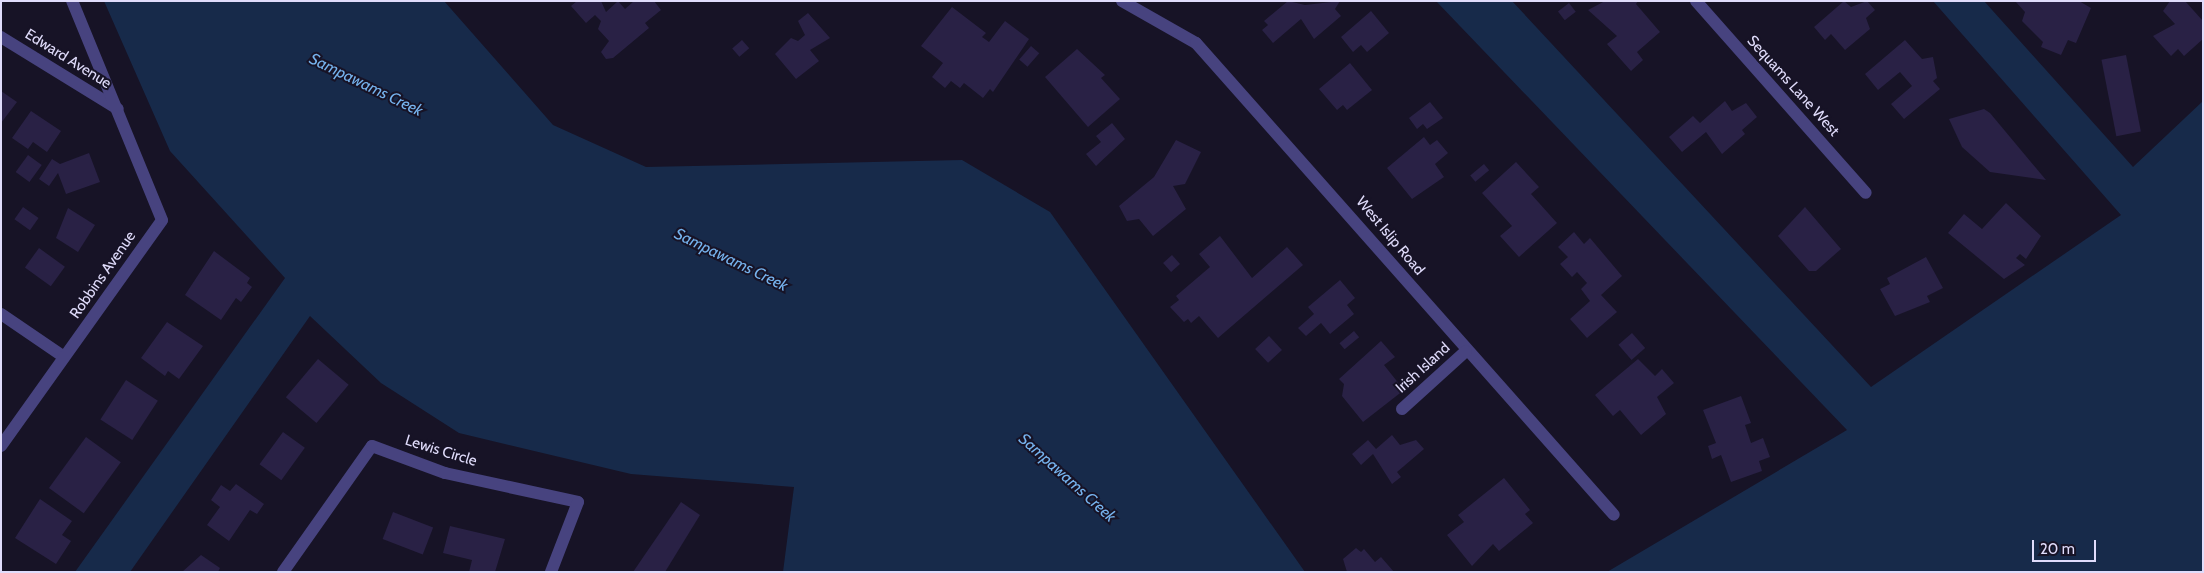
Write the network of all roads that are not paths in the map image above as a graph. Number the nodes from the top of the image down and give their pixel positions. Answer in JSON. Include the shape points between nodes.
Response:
{"nodes":[{"id":1,"x":72,"y":1,"type":"edge"},
{"id":2,"x":1122,"y":1,"type":"edge"},
{"id":3,"x":1696,"y":1,"type":"edge"},
{"id":4,"x":1,"y":37,"type":"edge"},
{"id":5,"x":118,"y":109,"type":"junction"},
{"id":6,"x":1866,"y":193,"type":"dead end"},
{"id":7,"x":1,"y":314,"type":"edge"},
{"id":8,"x":1466,"y":351,"type":"junction"},
{"id":9,"x":64,"y":357,"type":"junction"},
{"id":10,"x":1402,"y":408,"type":"dead end"},
{"id":11,"x":1,"y":446,"type":"edge"},
{"id":12,"x":1614,"y":515,"type":"dead end"},
{"id":13,"x":283,"y":572,"type":"edge"},
{"id":14,"x":551,"y":572,"type":"edge"}],
"edges":[{"from":1,"to":5,"type":"street"},
{"from":2,"to":8,"type":"street","name":"West Islip Road","via":[[1196,43],[1328,188]]},
{"from":3,"to":6,"type":"street","name":"Sequams Lane West"},
{"from":4,"to":5,"type":"street","name":"Edward Avenue"},
{"from":5,"to":9,"type":"street","name":"Robbins Avenue","via":[[162,220]]},
{"from":7,"to":9,"type":"street"},
{"from":8,"to":10,"type":"street","name":"Irish Island"},
{"from":8,"to":12,"type":"street","name":"West Islip Road"},
{"from":9,"to":11,"type":"street","name":"Robbins Avenue"},
{"from":13,"to":14,"type":"street","name":"Lewis Circle","via":[[372,446],[445,472],[578,502]]}]}
